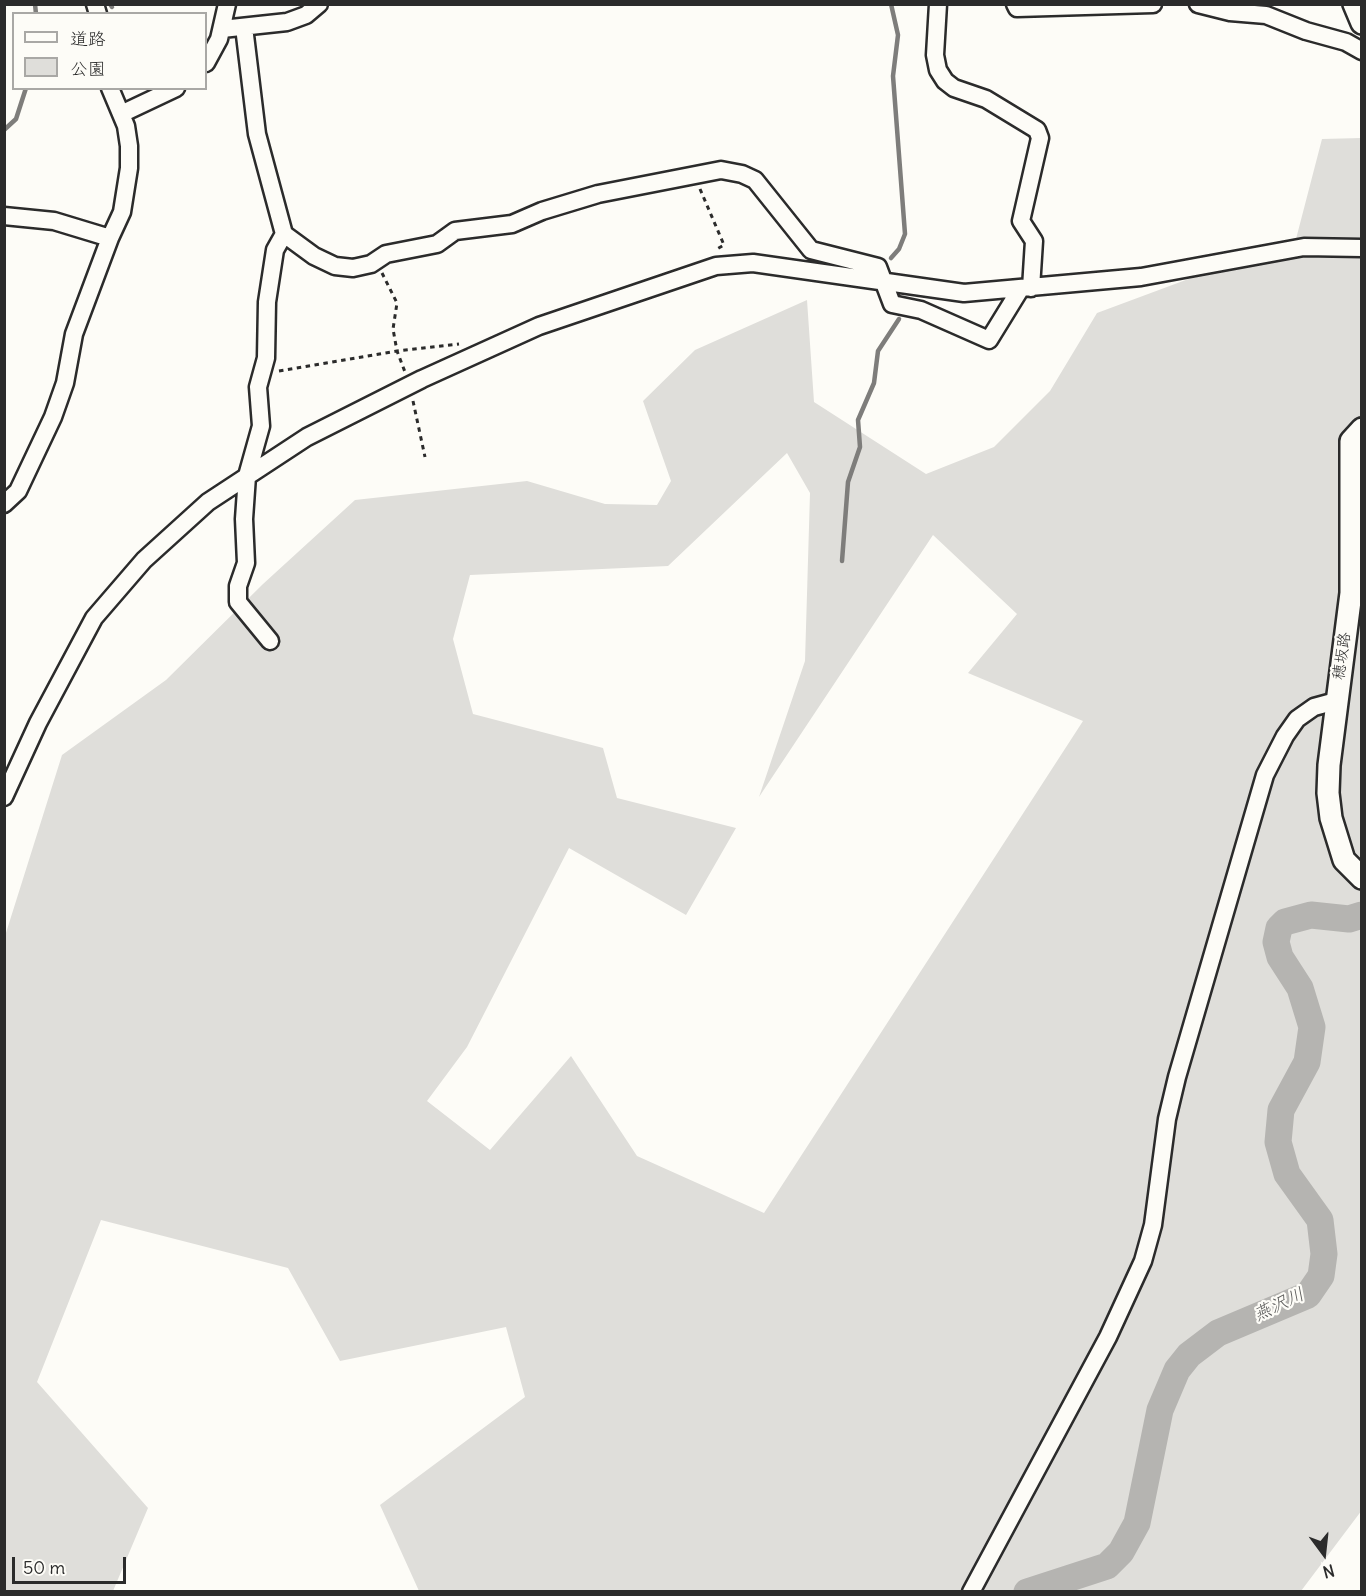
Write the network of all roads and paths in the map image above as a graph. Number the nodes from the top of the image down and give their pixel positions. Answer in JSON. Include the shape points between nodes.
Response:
{"nodes":[{"id":1,"x":227,"y":4,"type":"edge"},
{"id":2,"x":319,"y":4,"type":"edge"},
{"id":3,"x":938,"y":4,"type":"edge"},
{"id":4,"x":1015,"y":4,"type":"edge"},
{"id":5,"x":1153,"y":4,"type":"edge"},
{"id":6,"x":1198,"y":4,"type":"edge"},
{"id":7,"x":1354,"y":4,"type":"edge"},
{"id":8,"x":1362,"y":23,"type":"edge"},
{"id":9,"x":244,"y":27,"type":"junction"},
{"id":10,"x":222,"y":29,"type":"junction"},
{"id":11,"x":1362,"y":51,"type":"edge"},
{"id":12,"x":207,"y":61,"type":"edge"},
{"id":13,"x":111,"y":90,"type":"edge"},
{"id":14,"x":172,"y":90,"type":"edge"},
{"id":15,"x":121,"y":114,"type":"junction"},
{"id":16,"x":4,"y":216,"type":"edge"},
{"id":17,"x":284,"y":234,"type":"junction"},
{"id":18,"x":110,"y":238,"type":"junction"},
{"id":19,"x":1362,"y":248,"type":"edge"},
{"id":20,"x":376,"y":260,"type":"junction"},
{"id":21,"x":883,"y":282,"type":"junction"},
{"id":22,"x":1026,"y":288,"type":"junction"},
{"id":23,"x":410,"y":385,"type":"junction"},
{"id":24,"x":1362,"y":429,"type":"edge"},
{"id":25,"x":425,"y":457,"type":"dead end"},
{"id":26,"x":247,"y":476,"type":"junction"},
{"id":27,"x":4,"y":504,"type":"edge"},
{"id":28,"x":270,"y":641,"type":"dead end"},
{"id":29,"x":1336,"y":702,"type":"junction"},
{"id":30,"x":4,"y":796,"type":"edge"},
{"id":31,"x":1362,"y":878,"type":"edge"},
{"id":32,"x":971,"y":1592,"type":"edge"}],
"edges":[{"from":1,"to":10,"type":"street"},
{"from":2,"to":9,"type":"street","via":[[306,15],[287,22]]},
{"from":3,"to":22,"type":"street","via":[[935,55],[945,81],[986,99],[1037,130],[1040,138],[1021,221],[1034,241]]},
{"from":4,"to":5,"type":"street","via":[[1017,8]]},
{"from":6,"to":11,"type":"street","via":[[1266,15]]},
{"from":7,"to":8,"type":"main road"},
{"from":9,"to":10,"type":"street"},
{"from":9,"to":17,"type":"street","via":[[257,134]]},
{"from":10,"to":12,"type":"street"},
{"from":13,"to":15,"type":"street"},
{"from":14,"to":15,"type":"street"},
{"from":15,"to":18,"type":"street","via":[[126,126],[129,168],[122,212]]},
{"from":16,"to":18,"type":"street","via":[[54,221]]},
{"from":17,"to":20,"type":"street","via":[[335,266],[353,268]]},
{"from":17,"to":26,"type":"street","via":[[275,250],[267,302],[266,358],[258,387],[261,426]]},
{"from":18,"to":27,"type":"street","via":[[74,334],[65,383],[53,417],[18,491]]},
{"from":19,"to":22,"type":"street","via":[[1304,247],[1141,277]]},
{"from":20,"to":21,"type":"street","via":[[386,254],[437,244],[455,231],[512,224],[598,194],[721,170],[755,180],[811,250],[878,267]]},
{"from":20,"to":23,"type":"path","via":[[397,303],[393,329]]},
{"from":21,"to":22,"type":"street","via":[[964,292]]},
{"from":21,"to":22,"type":"street","via":[[892,304],[921,310],[989,340]]},
{"from":21,"to":23,"type":"street","via":[[753,263],[716,266],[539,326]]},
{"from":23,"to":25,"type":"path"},
{"from":23,"to":26,"type":"street","via":[[307,437]]},
{"from":24,"to":29,"type":"main road","name":"穂坂路","via":[[1351,441],[1351,593]]},
{"from":26,"to":28,"type":"street","via":[[246,563],[238,586],[238,602]]},
{"from":26,"to":30,"type":"street","via":[[208,502],[144,560],[94,618]]},
{"from":29,"to":31,"type":"main road","name":"穂坂路","via":[[1329,765],[1331,818],[1344,860]]},
{"from":29,"to":32,"type":"street","via":[[1314,708],[1297,719],[1265,775],[1177,1077],[1167,1119],[1153,1225],[1143,1261],[1108,1337]]}]}
